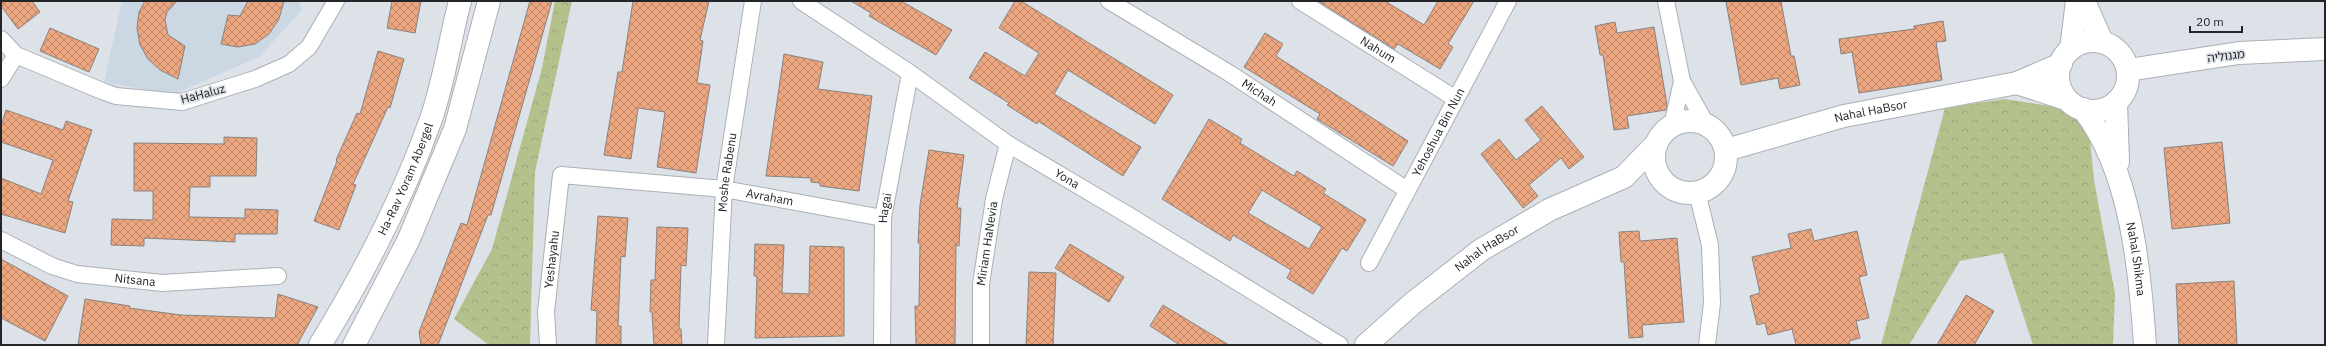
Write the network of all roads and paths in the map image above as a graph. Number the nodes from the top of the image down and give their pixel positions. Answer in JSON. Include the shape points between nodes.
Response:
{"nodes":[{"id":1,"x":336,"y":1,"type":"edge"},
{"id":2,"x":460,"y":1,"type":"edge"},
{"id":3,"x":489,"y":1,"type":"edge"},
{"id":4,"x":753,"y":1,"type":"edge"},
{"id":5,"x":801,"y":1,"type":"edge"},
{"id":6,"x":1108,"y":1,"type":"edge"},
{"id":7,"x":1300,"y":1,"type":"edge"},
{"id":8,"x":1508,"y":1,"type":"edge"},
{"id":9,"x":1666,"y":1,"type":"edge"},
{"id":10,"x":2077,"y":1,"type":"edge"},
{"id":11,"x":2084,"y":1,"type":"edge"},
{"id":12,"x":1,"y":39,"type":"edge"},
{"id":13,"x":2102,"y":42,"type":"junction"},
{"id":14,"x":2325,"y":49,"type":"edge"},
{"id":15,"x":16,"y":55,"type":"junction"},
{"id":16,"x":2066,"y":57,"type":"junction"},
{"id":17,"x":2128,"y":70,"type":"junction"},
{"id":18,"x":910,"y":73,"type":"junction"},
{"id":19,"x":1,"y":79,"type":"edge"},
{"id":20,"x":1682,"y":81,"type":"junction"},
{"id":21,"x":2017,"y":83,"type":"junction"},
{"id":22,"x":1456,"y":99,"type":"junction"},
{"id":23,"x":2116,"y":102,"type":"junction"},
{"id":24,"x":2074,"y":104,"type":"junction"},
{"id":25,"x":1706,"y":124,"type":"junction"},
{"id":26,"x":1672,"y":126,"type":"junction"},
{"id":27,"x":1657,"y":143,"type":"junction"},
{"id":28,"x":1008,"y":144,"type":"junction"},
{"id":29,"x":1726,"y":150,"type":"junction"},
{"id":30,"x":561,"y":175,"type":"joint"},
{"id":31,"x":2118,"y":175,"type":"junction"},
{"id":32,"x":1624,"y":177,"type":"junction"},
{"id":33,"x":1664,"y":181,"type":"junction"},
{"id":34,"x":724,"y":188,"type":"junction"},
{"id":35,"x":1407,"y":190,"type":"junction"},
{"id":36,"x":1697,"y":192,"type":"junction"},
{"id":37,"x":883,"y":218,"type":"junction"},
{"id":38,"x":1,"y":240,"type":"edge"},
{"id":39,"x":1369,"y":263,"type":"dead end"},
{"id":40,"x":278,"y":276,"type":"dead end"},
{"id":41,"x":320,"y":345,"type":"edge"},
{"id":42,"x":354,"y":345,"type":"edge"},
{"id":43,"x":548,"y":345,"type":"edge"},
{"id":44,"x":716,"y":345,"type":"edge"},
{"id":45,"x":882,"y":345,"type":"edge"},
{"id":46,"x":981,"y":345,"type":"edge"},
{"id":47,"x":1340,"y":345,"type":"edge"},
{"id":48,"x":1366,"y":345,"type":"edge"},
{"id":49,"x":1707,"y":345,"type":"edge"},
{"id":50,"x":2145,"y":345,"type":"edge"}],
"edges":[{"from":1,"to":15,"type":"street","name":"HaHaluz","via":[[309,47],[289,64],[255,79],[182,102],[116,96]]},
{"from":2,"to":41,"type":"street","name":"Ha-Rav Yoram Abergel","via":[[431,118],[383,233],[351,295]]},
{"from":3,"to":42,"type":"street","via":[[455,129],[408,241]]},
{"from":4,"to":34,"type":"street","name":"Moshe Rabenu"},
{"from":5,"to":18,"type":"street","name":"Yona"},
{"from":6,"to":35,"type":"street","name":"Michah","via":[[1229,73]]},
{"from":7,"to":22,"type":"street","name":"Nahum"},
{"from":8,"to":22,"type":"street","name":"Yehoshua Bin Nun"},
{"from":9,"to":20,"type":"street"},
{"from":10,"to":16,"type":"street"},
{"from":11,"to":13,"type":"street"},
{"from":12,"to":15,"type":"street","name":"HaHaluz"},
{"from":13,"to":16,"type":"street","via":[[2089,41]]},
{"from":13,"to":17,"type":"street","via":[[2118,51]]},
{"from":14,"to":17,"type":"street","name":"מגנוליה","via":[[2239,53]]},
{"from":15,"to":19,"type":"street"},
{"from":16,"to":21,"type":"street","name":"Nahal HaBsor"},
{"from":16,"to":24,"type":"street","via":[[2058,76]]},
{"from":17,"to":23,"type":"street","via":[[2126,88]]},
{"from":18,"to":28,"type":"street","name":"Yona"},
{"from":18,"to":37,"type":"street","name":"Hagai"},
{"from":20,"to":25,"type":"street"},
{"from":20,"to":26,"type":"street"},
{"from":21,"to":24,"type":"street","name":"Nahal HaBsor"},
{"from":21,"to":29,"type":"street","name":"Nahal HaBsor","via":[[1844,116]]},
{"from":22,"to":35,"type":"street","name":"Yehoshua Bin Nun"},
{"from":23,"to":24,"type":"street","via":[[2095,111]]},
{"from":23,"to":31,"type":"street","name":"Nahal Shikma"},
{"from":24,"to":31,"type":"street","name":"Nahal Shikma","via":[[2102,136]]},
{"from":25,"to":26,"type":"street","via":[[1688,121]]},
{"from":25,"to":29,"type":"street","via":[[1719,135]]},
{"from":26,"to":27,"type":"street","via":[[1664,132]]},
{"from":27,"to":32,"type":"street","name":"Nahal HaBsor"},
{"from":27,"to":33,"type":"street","via":[[1655,163]]},
{"from":28,"to":46,"type":"street","name":"Miriam HaNevia","via":[[994,199],[981,284]]},
{"from":28,"to":47,"type":"street","name":"Yona"},
{"from":29,"to":36,"type":"street","via":[[1726,163],[1722,174],[1707,189]]},
{"from":30,"to":34,"type":"street","name":"Avraham"},
{"from":30,"to":43,"type":"street","name":"Yeshayahu","via":[[546,312]]},
{"from":31,"to":50,"type":"street","name":"Nahal Shikma","via":[[2141,289]]},
{"from":32,"to":33,"type":"street","name":"Nahal HaBsor"},
{"from":32,"to":48,"type":"street","name":"Nahal HaBsor","via":[[1549,210],[1481,250],[1413,303]]},
{"from":33,"to":36,"type":"street","via":[[1676,190]]},
{"from":34,"to":37,"type":"street","name":"Avraham"},
{"from":34,"to":44,"type":"street","name":"Moshe Rabenu"},
{"from":35,"to":39,"type":"street","name":"Yehoshua Bin Nun"},
{"from":36,"to":49,"type":"street","via":[[1710,245],[1712,303]]},
{"from":37,"to":45,"type":"street","name":"Hagai"},
{"from":38,"to":40,"type":"street","name":"Nitsana","via":[[52,266],[77,274],[162,283]]}]}
